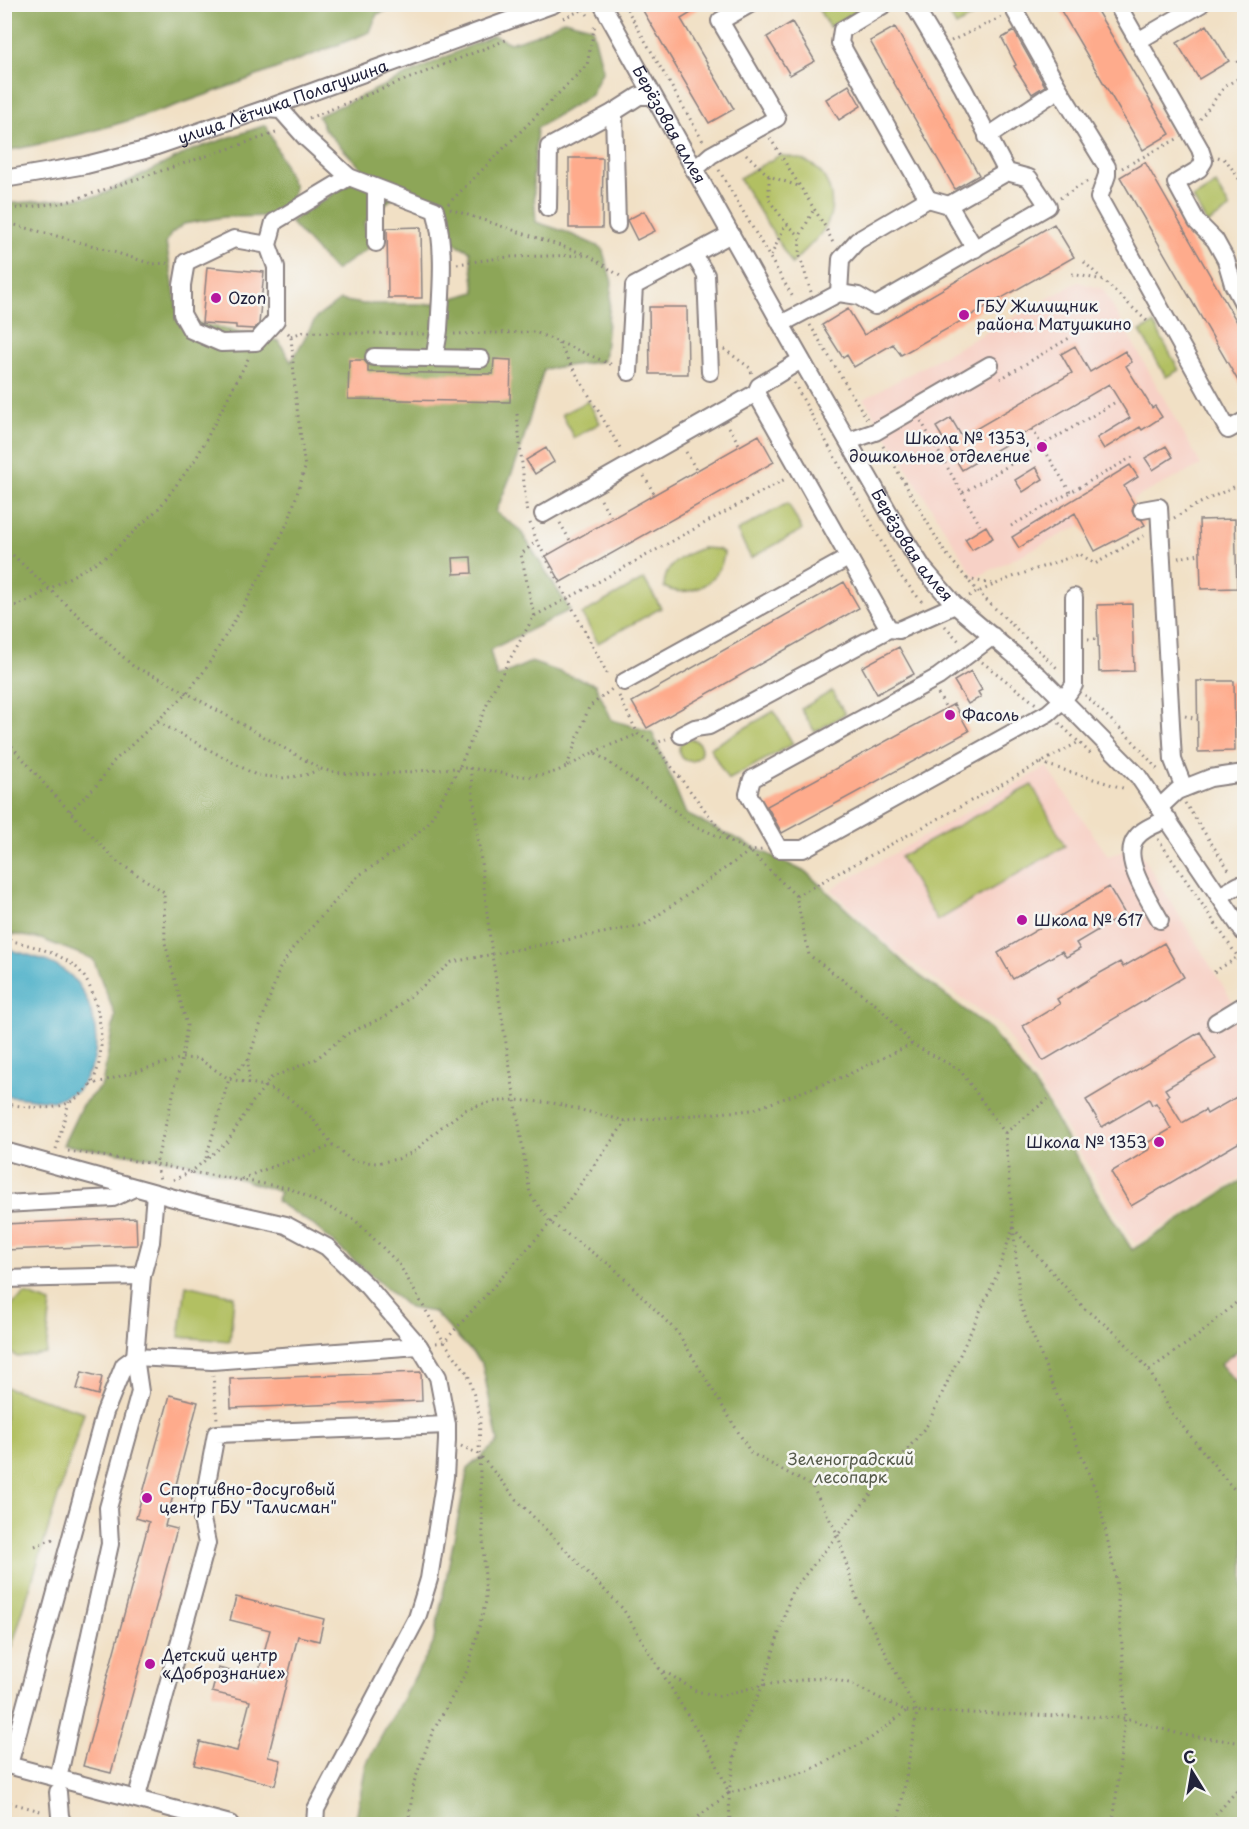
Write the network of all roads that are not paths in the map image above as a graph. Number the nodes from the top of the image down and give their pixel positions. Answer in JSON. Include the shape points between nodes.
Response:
{"nodes":[{"id":1,"x":554,"y":4,"type":"edge"},
{"id":2,"x":602,"y":4,"type":"edge"},
{"id":3,"x":750,"y":4,"type":"edge"},
{"id":4,"x":885,"y":4,"type":"edge"},
{"id":5,"x":913,"y":4,"type":"edge"},
{"id":6,"x":1117,"y":4,"type":"edge"},
{"id":7,"x":1202,"y":4,"type":"edge"},
{"id":8,"x":1015,"y":11,"type":"road end"},
{"id":9,"x":1138,"y":41,"type":"junction"},
{"id":10,"x":1059,"y":89,"type":"junction"},
{"id":11,"x":653,"y":96,"type":"junction"},
{"id":12,"x":265,"y":109,"type":"junction"},
{"id":13,"x":614,"y":112,"type":"junction"},
{"id":14,"x":987,"y":137,"type":"junction"},
{"id":15,"x":694,"y":170,"type":"junction"},
{"id":16,"x":1007,"y":172,"type":"junction"},
{"id":17,"x":349,"y":177,"type":"junction"},
{"id":18,"x":4,"y":179,"type":"edge"},
{"id":19,"x":376,"y":188,"type":"junction"},
{"id":20,"x":928,"y":199,"type":"junction"},
{"id":21,"x":949,"y":205,"type":"junction"},
{"id":22,"x":548,"y":208,"type":"dead end"},
{"id":23,"x":617,"y":225,"type":"dead end"},
{"id":24,"x":731,"y":234,"type":"junction"},
{"id":25,"x":376,"y":243,"type":"dead end"},
{"id":26,"x":268,"y":245,"type":"junction"},
{"id":27,"x":975,"y":249,"type":"junction"},
{"id":28,"x":694,"y":255,"type":"junction"},
{"id":29,"x":839,"y":293,"type":"junction"},
{"id":30,"x":1245,"y":305,"type":"edge"},
{"id":31,"x":782,"y":324,"type":"junction"},
{"id":32,"x":374,"y":357,"type":"dead end"},
{"id":33,"x":435,"y":358,"type":"junction"},
{"id":34,"x":481,"y":359,"type":"dead end"},
{"id":35,"x":801,"y":360,"type":"junction"},
{"id":36,"x":990,"y":365,"type":"dead end"},
{"id":37,"x":629,"y":372,"type":"road end"},
{"id":38,"x":710,"y":372,"type":"dead end"},
{"id":39,"x":757,"y":390,"type":"junction"},
{"id":40,"x":1245,"y":421,"type":"edge"},
{"id":41,"x":849,"y":441,"type":"junction"},
{"id":42,"x":1142,"y":510,"type":"dead end"},
{"id":43,"x":548,"y":511,"type":"road end"},
{"id":44,"x":848,"y":558,"type":"junction"},
{"id":45,"x":1074,"y":597,"type":"dead end"},
{"id":46,"x":955,"y":605,"type":"junction"},
{"id":47,"x":889,"y":629,"type":"junction"},
{"id":48,"x":993,"y":636,"type":"junction"},
{"id":49,"x":619,"y":684,"type":"road end"},
{"id":50,"x":1064,"y":699,"type":"junction"},
{"id":51,"x":681,"y":735,"type":"dead end"},
{"id":52,"x":1245,"y":773,"type":"edge"},
{"id":53,"x":1181,"y":790,"type":"junction"},
{"id":54,"x":1164,"y":813,"type":"junction"},
{"id":55,"x":1242,"y":885,"type":"edge"},
{"id":56,"x":1221,"y":896,"type":"junction"},
{"id":57,"x":1160,"y":920,"type":"dead end"},
{"id":58,"x":1245,"y":933,"type":"edge"},
{"id":59,"x":1245,"y":1005,"type":"edge"},
{"id":60,"x":1216,"y":1022,"type":"dead end"},
{"id":61,"x":4,"y":1151,"type":"edge"},
{"id":62,"x":134,"y":1188,"type":"junction"},
{"id":63,"x":158,"y":1190,"type":"junction"},
{"id":64,"x":4,"y":1204,"type":"edge"},
{"id":65,"x":142,"y":1276,"type":"junction"},
{"id":66,"x":4,"y":1279,"type":"edge"},
{"id":67,"x":419,"y":1346,"type":"junction"},
{"id":68,"x":135,"y":1357,"type":"junction"},
{"id":69,"x":447,"y":1432,"type":"junction"},
{"id":70,"x":7,"y":1764,"type":"edge"},
{"id":71,"x":60,"y":1770,"type":"dead end"},
{"id":72,"x":139,"y":1789,"type":"dead end"},
{"id":73,"x":58,"y":1792,"type":"dead end"},
{"id":74,"x":62,"y":1820,"type":"edge"},
{"id":75,"x":230,"y":1824,"type":"edge"},
{"id":76,"x":315,"y":1824,"type":"edge"}],
"edges":[{"from":1,"to":12,"type":"street","name":"улица Лётчика Полагушина"},
{"from":2,"to":11,"type":"street","name":"Берёзовая аллея"},
{"from":3,"to":15,"type":"street","via":[[720,21],[777,118],[711,155]]},
{"from":4,"to":20,"type":"street","via":[[842,30],[840,43]]},
{"from":5,"to":14,"type":"street"},
{"from":6,"to":9,"type":"street"},
{"from":7,"to":9,"type":"street"},
{"from":8,"to":10,"type":"street"},
{"from":9,"to":30,"type":"street","via":[[1204,161],[1199,169],[1176,183],[1197,222],[1215,240]]},
{"from":10,"to":14,"type":"street"},
{"from":10,"to":40,"type":"street","via":[[1107,167],[1099,198],[1174,334],[1228,430]]},
{"from":11,"to":13,"type":"street","via":[[639,96]]},
{"from":11,"to":15,"type":"street","name":"Берёзовая аллея"},
{"from":12,"to":17,"type":"street","via":[[280,110]]},
{"from":12,"to":18,"type":"street","name":"улица Лётчика Полагушина","via":[[145,150]]},
{"from":13,"to":22,"type":"street","via":[[549,147]]},
{"from":13,"to":23,"type":"street"},
{"from":14,"to":16,"type":"street"},
{"from":15,"to":24,"type":"street","name":"Берёзовая аллея"},
{"from":16,"to":21,"type":"street"},
{"from":16,"to":27,"type":"street","via":[[1029,178],[1048,206]]},
{"from":17,"to":19,"type":"street"},
{"from":17,"to":26,"type":"street","via":[[274,222]]},
{"from":19,"to":25,"type":"street"},
{"from":19,"to":33,"type":"street","via":[[435,210],[441,227]]},
{"from":20,"to":21,"type":"street"},
{"from":20,"to":29,"type":"street","via":[[857,241],[841,259]]},
{"from":21,"to":27,"type":"street"},
{"from":24,"to":28,"type":"street"},
{"from":24,"to":31,"type":"street","name":"Берёзовая аллея"},
{"from":26,"to":26,"type":"street","via":[[234,239],[186,262],[182,314],[191,330],[221,343],[256,342],[276,320],[276,267]]},
{"from":27,"to":29,"type":"street","via":[[875,306],[858,296]]},
{"from":28,"to":37,"type":"street","via":[[634,286]]},
{"from":28,"to":38,"type":"street","via":[[706,275]]},
{"from":29,"to":31,"type":"street"},
{"from":31,"to":35,"type":"street","name":"Берёзовая аллея"},
{"from":32,"to":33,"type":"street"},
{"from":33,"to":34,"type":"street"},
{"from":35,"to":39,"type":"street"},
{"from":35,"to":41,"type":"street","name":"Берёзовая аллея"},
{"from":36,"to":41,"type":"street","via":[[875,432]]},
{"from":39,"to":43,"type":"street"},
{"from":39,"to":44,"type":"street"},
{"from":41,"to":46,"type":"street","name":"Берёзовая аллея","via":[[923,568]]},
{"from":42,"to":53,"type":"street","via":[[1159,507],[1173,760]]},
{"from":44,"to":47,"type":"street"},
{"from":44,"to":49,"type":"street"},
{"from":45,"to":50,"type":"street","via":[[1074,685]]},
{"from":46,"to":47,"type":"street","via":[[899,630]]},
{"from":46,"to":48,"type":"street","name":"Берёзовая аллея"},
{"from":47,"to":51,"type":"street","via":[[709,726]]},
{"from":48,"to":50,"type":"street","name":"Берёзовая аллея"},
{"from":48,"to":50,"type":"street","via":[[938,677],[752,779],[748,794],[779,849],[803,849],[1048,713]]},
{"from":50,"to":54,"type":"street","name":"Берёзовая аллея","via":[[1138,776]]},
{"from":52,"to":53,"type":"street","via":[[1210,778]]},
{"from":53,"to":54,"type":"street"},
{"from":54,"to":56,"type":"street","name":"Берёзовая аллея"},
{"from":54,"to":57,"type":"street","via":[[1136,838],[1131,849],[1134,871]]},
{"from":55,"to":56,"type":"street"},
{"from":56,"to":58,"type":"street","name":"Берёзовая аллея"},
{"from":59,"to":60,"type":"street"},
{"from":61,"to":62,"type":"street"},
{"from":62,"to":63,"type":"street"},
{"from":62,"to":64,"type":"street","via":[[113,1198]]},
{"from":63,"to":65,"type":"street"},
{"from":63,"to":67,"type":"street","via":[[199,1206],[286,1225],[327,1248],[367,1286]]},
{"from":65,"to":66,"type":"street"},
{"from":65,"to":68,"type":"street"},
{"from":67,"to":68,"type":"street","via":[[212,1361]]},
{"from":67,"to":69,"type":"street","via":[[438,1377]]},
{"from":68,"to":70,"type":"street","via":[[124,1365],[105,1412]]},
{"from":68,"to":71,"type":"street","via":[[140,1392],[108,1508],[110,1544]]},
{"from":69,"to":72,"type":"street","via":[[216,1434],[201,1515],[207,1543]]},
{"from":69,"to":76,"type":"street","via":[[445,1477],[429,1579],[417,1618],[316,1809]]},
{"from":70,"to":75,"type":"street"},
{"from":73,"to":74,"type":"street"}]}
